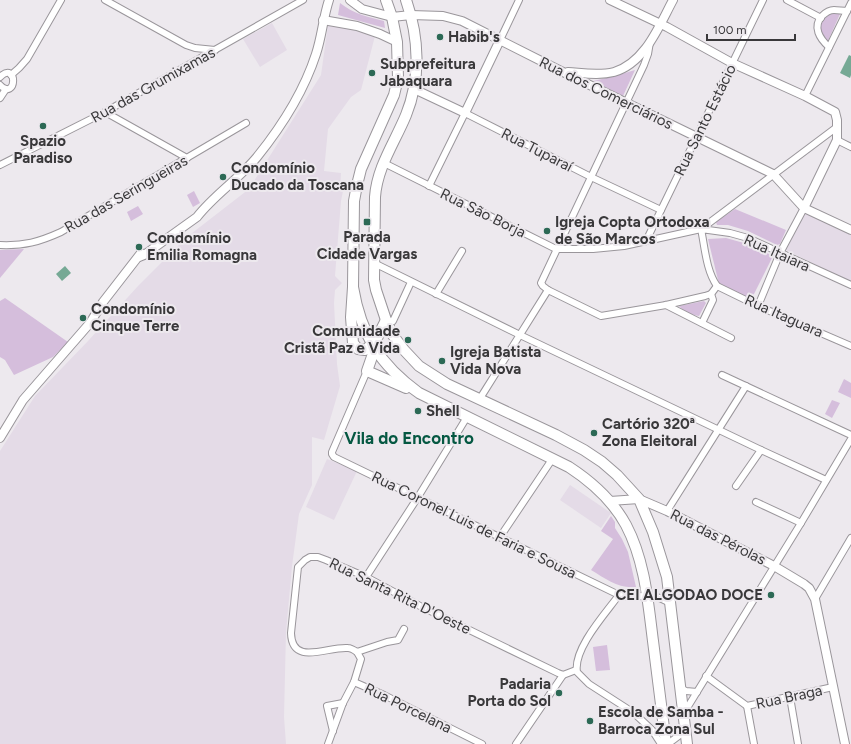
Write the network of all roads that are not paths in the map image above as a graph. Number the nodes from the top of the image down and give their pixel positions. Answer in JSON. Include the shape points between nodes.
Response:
{"nodes":[{"id":1,"x":61,"y":0,"type":"edge"},
{"id":2,"x":105,"y":0,"type":"edge"},
{"id":3,"x":303,"y":0,"type":"edge"},
{"id":4,"x":329,"y":0,"type":"edge"},
{"id":5,"x":350,"y":0,"type":"edge"},
{"id":6,"x":386,"y":0,"type":"edge"},
{"id":7,"x":406,"y":0,"type":"edge"},
{"id":8,"x":519,"y":0,"type":"edge"},
{"id":9,"x":610,"y":0,"type":"edge"},
{"id":10,"x":673,"y":0,"type":"edge"},
{"id":11,"x":763,"y":0,"type":"edge"},
{"id":12,"x":787,"y":0,"type":"edge"},
{"id":13,"x":851,"y":3,"type":"edge"},
{"id":14,"x":847,"y":12,"type":"junction"},
{"id":15,"x":411,"y":15,"type":"junction"},
{"id":16,"x":392,"y":17,"type":"junction"},
{"id":17,"x":821,"y":18,"type":"junction"},
{"id":18,"x":323,"y":20,"type":"junction"},
{"id":19,"x":660,"y":24,"type":"junction"},
{"id":20,"x":395,"y":30,"type":"junction"},
{"id":21,"x":380,"y":34,"type":"junction"},
{"id":22,"x":500,"y":40,"type":"junction"},
{"id":23,"x":397,"y":42,"type":"junction"},
{"id":24,"x":650,"y":42,"type":"junction"},
{"id":25,"x":829,"y":47,"type":"junction"},
{"id":26,"x":215,"y":50,"type":"junction"},
{"id":27,"x":732,"y":62,"type":"junction"},
{"id":28,"x":563,"y":72,"type":"junction"},
{"id":29,"x":11,"y":75,"type":"junction"},
{"id":30,"x":0,"y":77,"type":"edge"},
{"id":31,"x":2,"y":87,"type":"edge"},
{"id":32,"x":414,"y":88,"type":"junction"},
{"id":33,"x":805,"y":96,"type":"junction"},
{"id":34,"x":0,"y":98,"type":"edge"},
{"id":35,"x":626,"y":102,"type":"junction"},
{"id":36,"x":105,"y":112,"type":"junction"},
{"id":37,"x":465,"y":113,"type":"junction"},
{"id":38,"x":246,"y":123,"type":"dead end"},
{"id":39,"x":837,"y":134,"type":"junction"},
{"id":40,"x":697,"y":138,"type":"junction"},
{"id":41,"x":851,"y":147,"type":"edge"},
{"id":42,"x":187,"y":158,"type":"junction"},
{"id":43,"x":384,"y":163,"type":"junction"},
{"id":44,"x":0,"y":165,"type":"edge"},
{"id":45,"x":773,"y":174,"type":"junction"},
{"id":46,"x":591,"y":177,"type":"junction"},
{"id":47,"x":429,"y":186,"type":"junction"},
{"id":48,"x":804,"y":208,"type":"junction"},
{"id":49,"x":661,"y":210,"type":"junction"},
{"id":50,"x":701,"y":230,"type":"junction"},
{"id":51,"x":851,"y":230,"type":"edge"},
{"id":52,"x":646,"y":240,"type":"junction"},
{"id":53,"x":0,"y":245,"type":"edge"},
{"id":54,"x":556,"y":249,"type":"junction"},
{"id":55,"x":462,"y":251,"type":"dead end"},
{"id":56,"x":780,"y":253,"type":"junction"},
{"id":57,"x":374,"y":263,"type":"junction"},
{"id":58,"x":411,"y":282,"type":"junction"},
{"id":59,"x":717,"y":286,"type":"junction"},
{"id":60,"x":851,"y":286,"type":"edge"},
{"id":61,"x":353,"y":288,"type":"junction"},
{"id":62,"x":548,"y":290,"type":"junction"},
{"id":63,"x":436,"y":294,"type":"junction"},
{"id":64,"x":711,"y":294,"type":"junction"},
{"id":65,"x":666,"y":305,"type":"junction"},
{"id":66,"x":758,"y":306,"type":"junction"},
{"id":67,"x":389,"y":320,"type":"junction"},
{"id":68,"x":702,"y":323,"type":"junction"},
{"id":69,"x":520,"y":335,"type":"junction"},
{"id":70,"x":731,"y":338,"type":"dead end"},
{"id":71,"x":851,"y":346,"type":"edge"},
{"id":72,"x":374,"y":347,"type":"junction"},
{"id":73,"x":366,"y":371,"type":"junction"},
{"id":74,"x":722,"y":375,"type":"dead end"},
{"id":75,"x":746,"y":386,"type":"junction"},
{"id":76,"x":419,"y":393,"type":"junction"},
{"id":77,"x":479,"y":400,"type":"junction"},
{"id":78,"x":467,"y":416,"type":"junction"},
{"id":79,"x":719,"y":430,"type":"junction"},
{"id":80,"x":851,"y":435,"type":"edge"},
{"id":81,"x":0,"y":438,"type":"edge"},
{"id":82,"x":851,"y":439,"type":"edge"},
{"id":83,"x":761,"y":450,"type":"junction"},
{"id":84,"x":553,"y":458,"type":"junction"},
{"id":85,"x":826,"y":480,"type":"junction"},
{"id":86,"x":736,"y":486,"type":"dead end"},
{"id":87,"x":418,"y":497,"type":"junction"},
{"id":88,"x":639,"y":499,"type":"junction"},
{"id":89,"x":610,"y":501,"type":"junction"},
{"id":90,"x":756,"y":502,"type":"dead end"},
{"id":91,"x":667,"y":511,"type":"junction"},
{"id":92,"x":801,"y":524,"type":"junction"},
{"id":93,"x":500,"y":537,"type":"junction"},
{"id":94,"x":851,"y":538,"type":"edge"},
{"id":95,"x":774,"y":566,"type":"junction"},
{"id":96,"x":366,"y":577,"type":"junction"},
{"id":97,"x":619,"y":595,"type":"junction"},
{"id":98,"x":648,"y":596,"type":"junction"},
{"id":99,"x":815,"y":599,"type":"junction"},
{"id":100,"x":671,"y":604,"type":"junction"},
{"id":101,"x":404,"y":629,"type":"dead end"},
{"id":102,"x":357,"y":652,"type":"junction"},
{"id":103,"x":576,"y":670,"type":"junction"},
{"id":104,"x":562,"y":674,"type":"junction"},
{"id":105,"x":706,"y":676,"type":"junction"},
{"id":106,"x":354,"y":682,"type":"junction"},
{"id":107,"x":832,"y":687,"type":"junction"},
{"id":108,"x":680,"y":688,"type":"junction"},
{"id":109,"x":697,"y":692,"type":"junction"},
{"id":110,"x":790,"y":697,"type":"junction"},
{"id":111,"x":343,"y":703,"type":"junction"},
{"id":112,"x":747,"y":706,"type":"junction"},
{"id":113,"x":684,"y":714,"type":"junction"},
{"id":114,"x":333,"y":731,"type":"junction"},
{"id":115,"x":685,"y":731,"type":"junction"},
{"id":116,"x":328,"y":744,"type":"edge"},
{"id":117,"x":482,"y":744,"type":"edge"},
{"id":118,"x":516,"y":744,"type":"edge"},
{"id":119,"x":661,"y":744,"type":"edge"},
{"id":120,"x":667,"y":744,"type":"edge"},
{"id":121,"x":687,"y":744,"type":"edge"},
{"id":122,"x":754,"y":744,"type":"edge"},
{"id":123,"x":798,"y":744,"type":"edge"},
{"id":124,"x":845,"y":744,"type":"edge"}],
"edges":[{"from":1,"to":29,"type":"street","via":[[27,59]]},
{"from":2,"to":26,"type":"street","via":[[186,45]]},
{"from":3,"to":26,"type":"street","name":"Rua das Grumixamas"},
{"from":4,"to":18,"type":"street"},
{"from":5,"to":16,"type":"street","via":[[362,9]]},
{"from":6,"to":16,"type":"main road"},
{"from":7,"to":15,"type":"main road"},
{"from":8,"to":22,"type":"street"},
{"from":9,"to":19,"type":"street"},
{"from":10,"to":19,"type":"street"},
{"from":11,"to":27,"type":"street","name":"Rua Santo Estácio"},
{"from":12,"to":17,"type":"street"},
{"from":13,"to":14,"type":"street"},
{"from":14,"to":17,"type":"street","via":[[833,10]]},
{"from":14,"to":25,"type":"street"},
{"from":15,"to":16,"type":"street","name":"Rua dos Comerciários"},
{"from":15,"to":22,"type":"street","name":"Rua dos Comerciários","via":[[454,18]]},
{"from":15,"to":32,"type":"main road","via":[[417,62]]},
{"from":16,"to":20,"type":"main road"},
{"from":17,"to":25,"type":"street","via":[[818,31]]},
{"from":18,"to":21,"type":"street","via":[[357,26]]},
{"from":18,"to":81,"type":"street","via":[[317,53],[302,87],[257,157],[202,211],[195,213],[139,257],[90,323],[23,400]]},
{"from":19,"to":24,"type":"street"},
{"from":19,"to":27,"type":"street"},
{"from":20,"to":21,"type":"street"},
{"from":20,"to":23,"type":"main road"},
{"from":21,"to":23,"type":"street"},
{"from":22,"to":28,"type":"street","name":"Rua dos Comerciários"},
{"from":22,"to":37,"type":"street"},
{"from":23,"to":61,"type":"main road","via":[[398,78],[394,95],[356,185]]},
{"from":24,"to":28,"type":"street","via":[[632,62],[614,72]]},
{"from":24,"to":35,"type":"street","via":[[648,54]]},
{"from":25,"to":33,"type":"street"},
{"from":26,"to":36,"type":"street","name":"Rua das Grumixamas"},
{"from":27,"to":33,"type":"street"},
{"from":27,"to":40,"type":"street","name":"Rua Santo Estácio"},
{"from":28,"to":35,"type":"street","name":"Rua dos Comerciários"},
{"from":29,"to":30,"type":"street","via":[[4,74]]},
{"from":29,"to":31,"type":"street","via":[[14,83],[11,87]]},
{"from":31,"to":34,"type":"street"},
{"from":32,"to":37,"type":"street","name":"Rua Tuparaí"},
{"from":32,"to":43,"type":"main road","via":[[406,115]]},
{"from":33,"to":39,"type":"street","via":[[834,112]]},
{"from":35,"to":40,"type":"street","name":"Rua dos Comerciários"},
{"from":35,"to":46,"type":"street"},
{"from":36,"to":42,"type":"street"},
{"from":36,"to":44,"type":"street","name":"Rua das Grumixamas"},
{"from":37,"to":46,"type":"street","name":"Rua Tuparaí"},
{"from":37,"to":47,"type":"street"},
{"from":38,"to":42,"type":"street","name":"Rua das Seringueiras"},
{"from":39,"to":41,"type":"street"},
{"from":39,"to":45,"type":"street","name":"Rua São Borja"},
{"from":39,"to":48,"type":"street"},
{"from":40,"to":45,"type":"street","name":"Rua dos Comerciários"},
{"from":40,"to":49,"type":"street","name":"Rua Santo Estácio"},
{"from":42,"to":53,"type":"street","name":"Rua das Seringueiras","via":[[61,232],[27,244]]},
{"from":43,"to":47,"type":"street","name":"Rua São Borja"},
{"from":43,"to":57,"type":"main road","via":[[376,188]]},
{"from":45,"to":48,"type":"street","name":"Rua dos Comerciários"},
{"from":45,"to":50,"type":"street","name":"Rua São Borja"},
{"from":46,"to":49,"type":"street","name":"Rua Tuparaí"},
{"from":46,"to":54,"type":"street"},
{"from":47,"to":54,"type":"street","name":"Rua São Borja"},
{"from":48,"to":51,"type":"street"},
{"from":48,"to":56,"type":"street"},
{"from":49,"to":52,"type":"street","name":"Rua Santo Estácio"},
{"from":50,"to":52,"type":"street","name":"Rua São Borja"},
{"from":50,"to":56,"type":"street","name":"Rua Itaiara","via":[[748,238]]},
{"from":50,"to":59,"type":"street","via":[[708,268]]},
{"from":52,"to":54,"type":"street","name":"Rua São Borja","via":[[624,246]]},
{"from":54,"to":62,"type":"street","via":[[541,283]]},
{"from":55,"to":63,"type":"street"},
{"from":56,"to":60,"type":"street","name":"Rua Itaiara"},
{"from":56,"to":66,"type":"street"},
{"from":57,"to":58,"type":"street"},
{"from":57,"to":67,"type":"main road","via":[[376,290]]},
{"from":58,"to":63,"type":"street"},
{"from":58,"to":67,"type":"street"},
{"from":59,"to":64,"type":"street"},
{"from":59,"to":66,"type":"street","name":"Rua Itaguara"},
{"from":61,"to":72,"type":"main road","via":[[360,318]]},
{"from":61,"to":72,"type":"main road","via":[[353,343],[361,351]]},
{"from":62,"to":65,"type":"street","via":[[601,316]]},
{"from":62,"to":69,"type":"street"},
{"from":63,"to":69,"type":"street"},
{"from":64,"to":65,"type":"street"},
{"from":64,"to":68,"type":"street","via":[[714,300]]},
{"from":65,"to":68,"type":"street"},
{"from":66,"to":71,"type":"street","name":"Rua Itaguara"},
{"from":67,"to":72,"type":"main road"},
{"from":67,"to":77,"type":"main road","via":[[392,334],[419,366]]},
{"from":68,"to":70,"type":"street"},
{"from":69,"to":77,"type":"street"},
{"from":69,"to":79,"type":"street"},
{"from":72,"to":73,"type":"main road"},
{"from":72,"to":76,"type":"main road","via":[[394,373]]},
{"from":73,"to":76,"type":"main road"},
{"from":73,"to":87,"type":"street","name":"Rua Coronel Luis de Faria e Sousa","via":[[332,454]]},
{"from":74,"to":75,"type":"street"},
{"from":75,"to":79,"type":"street"},
{"from":75,"to":80,"type":"street"},
{"from":76,"to":78,"type":"main road"},
{"from":77,"to":88,"type":"main road","via":[[584,450],[617,475]]},
{"from":78,"to":84,"type":"main road"},
{"from":78,"to":87,"type":"street"},
{"from":79,"to":83,"type":"street"},
{"from":79,"to":91,"type":"street"},
{"from":82,"to":85,"type":"street"},
{"from":83,"to":85,"type":"street"},
{"from":83,"to":86,"type":"street"},
{"from":84,"to":89,"type":"main road","via":[[588,480]]},
{"from":84,"to":93,"type":"street"},
{"from":85,"to":92,"type":"street"},
{"from":87,"to":93,"type":"street","name":"Rua Coronel Luis de Faria e Sousa"},
{"from":87,"to":96,"type":"street"},
{"from":88,"to":89,"type":"street","name":"Rua das Pérolas"},
{"from":88,"to":91,"type":"street","name":"Rua das Pérolas"},
{"from":88,"to":100,"type":"main road","via":[[664,566]]},
{"from":89,"to":98,"type":"main road","via":[[631,536]]},
{"from":90,"to":92,"type":"street"},
{"from":91,"to":95,"type":"street","name":"Rua das Pérolas"},
{"from":92,"to":95,"type":"street"},
{"from":93,"to":97,"type":"street","name":"Rua Coronel Luis de Faria e Sousa"},
{"from":94,"to":99,"type":"street"},
{"from":95,"to":99,"type":"street","name":"Rua das Pérolas","via":[[810,588]]},
{"from":95,"to":105,"type":"street"},
{"from":96,"to":102,"type":"street","name":"Rua Santa Rita D'Oeste","via":[[318,557],[310,557],[301,564],[297,575],[291,633],[295,647],[303,652],[350,648]]},
{"from":96,"to":104,"type":"street","name":"Rua Santa Rita D'Oeste"},
{"from":97,"to":98,"type":"street"},
{"from":97,"to":103,"type":"street","via":[[584,643],[578,656]]},
{"from":98,"to":100,"type":"street","via":[[660,598]]},
{"from":98,"to":120,"type":"main road"},
{"from":99,"to":107,"type":"street"},
{"from":100,"to":108,"type":"main road"},
{"from":101,"to":102,"type":"street","via":[[398,640]]},
{"from":102,"to":106,"type":"street","via":[[361,659]]},
{"from":103,"to":104,"type":"street"},
{"from":103,"to":119,"type":"street","via":[[589,684],[638,717],[652,730]]},
{"from":104,"to":118,"type":"street"},
{"from":105,"to":109,"type":"street"},
{"from":105,"to":112,"type":"street","name":"Rua Braga"},
{"from":106,"to":111,"type":"street"},
{"from":106,"to":117,"type":"street","name":"Rua Porcelana"},
{"from":107,"to":110,"type":"street","name":"Rua Braga"},
{"from":107,"to":124,"type":"street"},
{"from":108,"to":109,"type":"street"},
{"from":108,"to":113,"type":"main road"},
{"from":109,"to":113,"type":"street"},
{"from":110,"to":112,"type":"street","name":"Rua Braga"},
{"from":110,"to":123,"type":"street"},
{"from":111,"to":114,"type":"street"},
{"from":111,"to":114,"type":"street","via":[[327,706]]},
{"from":112,"to":122,"type":"street"},
{"from":113,"to":115,"type":"main road"},
{"from":114,"to":116,"type":"street"},
{"from":115,"to":120,"type":"street"},
{"from":115,"to":121,"type":"main road"}]}
